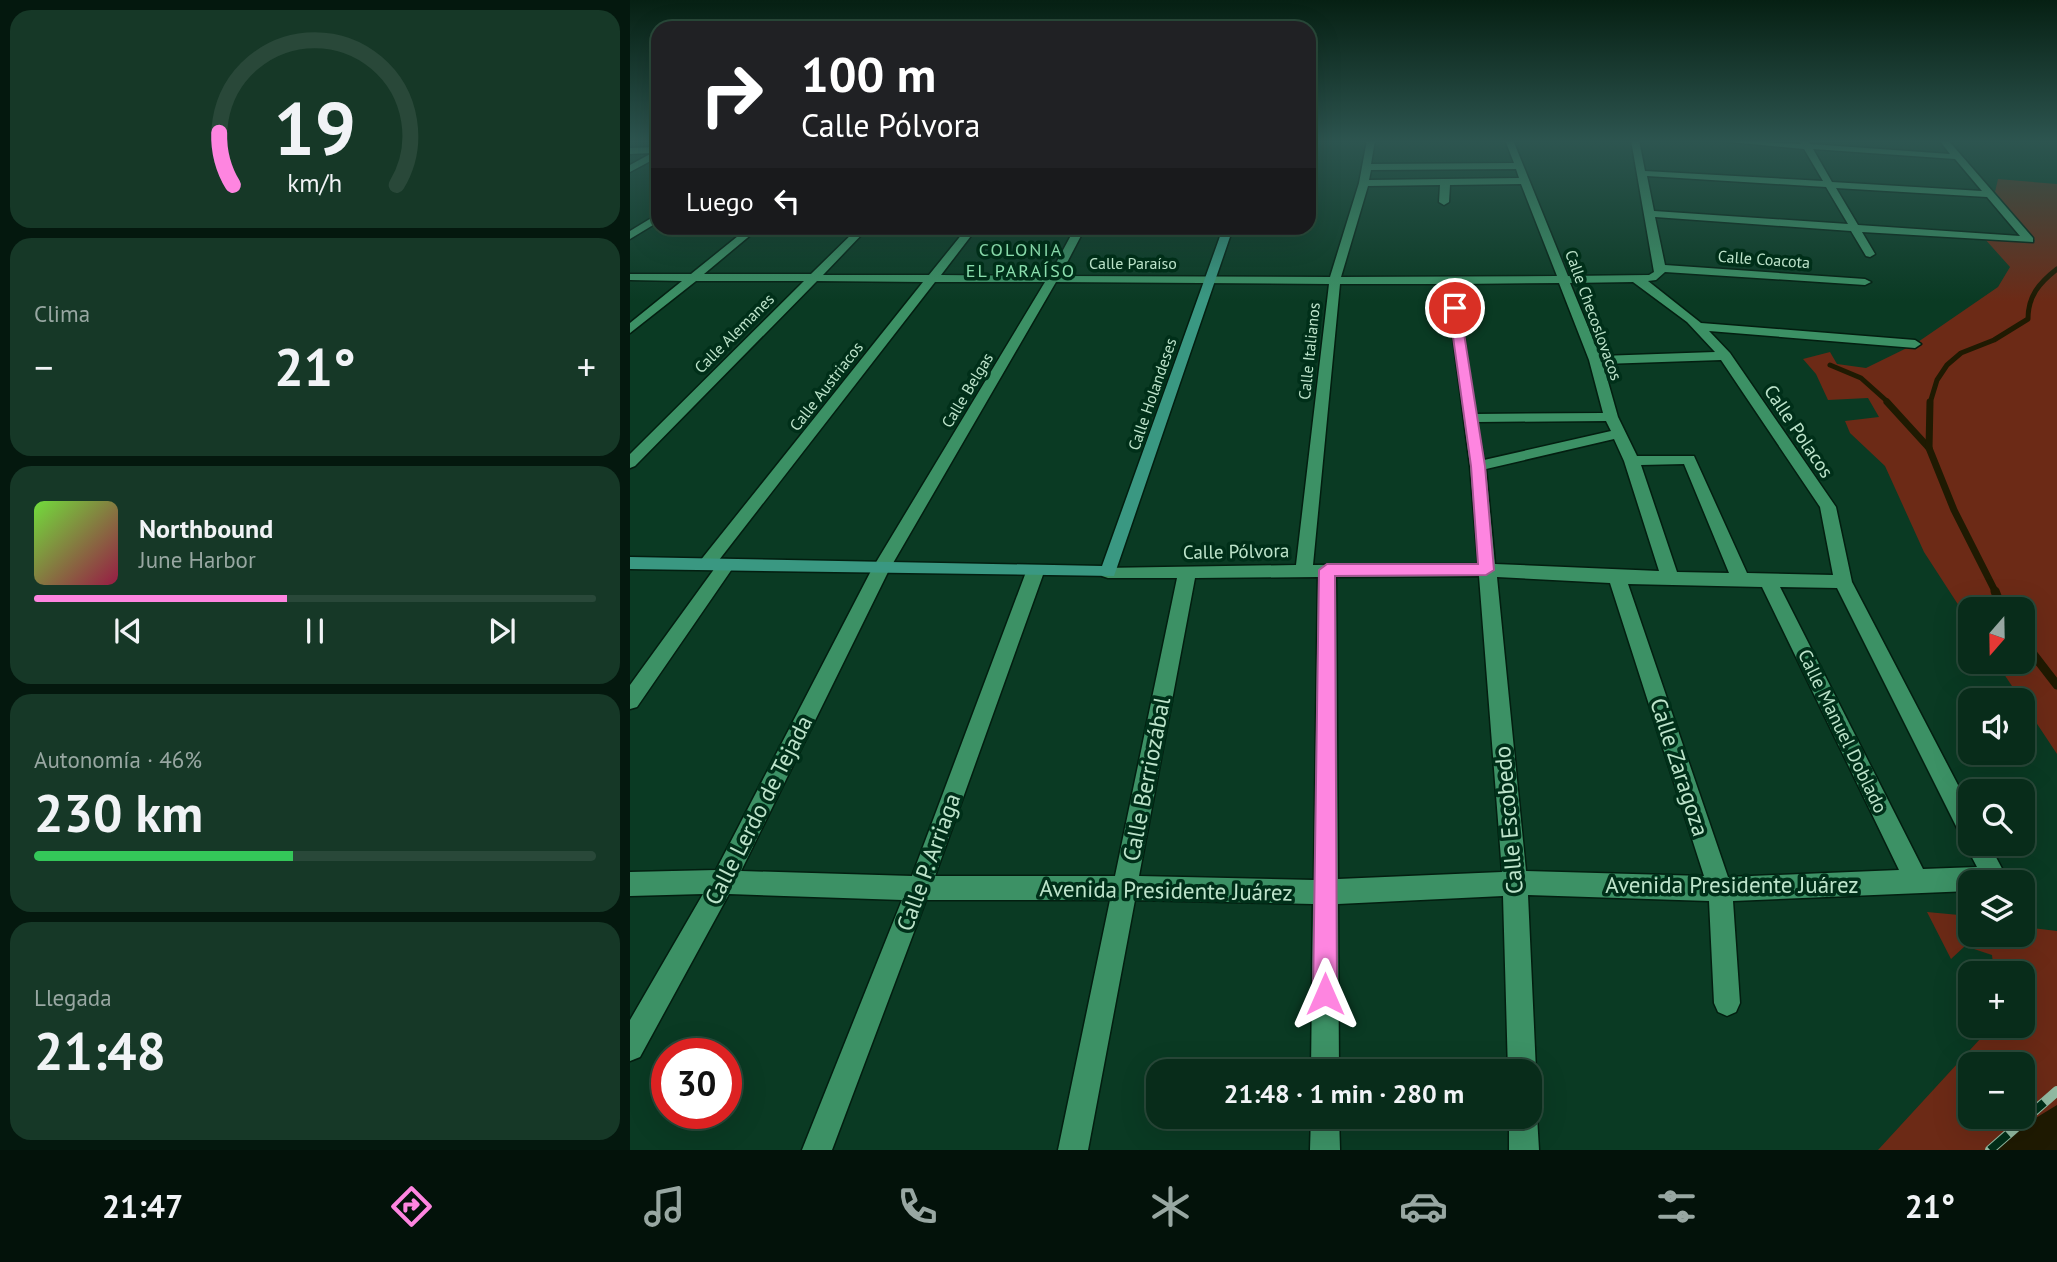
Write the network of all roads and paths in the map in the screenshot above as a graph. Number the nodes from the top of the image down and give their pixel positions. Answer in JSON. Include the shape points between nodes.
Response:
{"nodes":[{"id":1,"x":1361,"y":194,"type":"edge"},
{"id":2,"x":1444,"y":194,"type":"edge"},
{"id":3,"x":1529,"y":194,"type":"edge"},
{"id":4,"x":1645,"y":194,"type":"edge"},
{"id":5,"x":1835,"y":194,"type":"edge"},
{"id":6,"x":1985,"y":194,"type":"edge"},
{"id":7,"x":1990,"y":194,"type":"joint"},
{"id":8,"x":1444,"y":202,"type":"dead end"},
{"id":9,"x":1650,"y":214,"type":"junction"},
{"id":10,"x":651,"y":222,"type":"edge"},
{"id":11,"x":1854,"y":227,"type":"junction"},
{"id":12,"x":745,"y":235,"type":"edge"},
{"id":13,"x":856,"y":235,"type":"edge"},
{"id":14,"x":967,"y":235,"type":"edge"},
{"id":15,"x":1076,"y":235,"type":"edge"},
{"id":16,"x":1226,"y":235,"type":"edge"},
{"id":17,"x":630,"y":236,"type":"edge"},
{"id":18,"x":1870,"y":254,"type":"dead end"},
{"id":19,"x":1660,"y":268,"type":"junction"},
{"id":20,"x":630,"y":277,"type":"edge"},
{"id":21,"x":693,"y":278,"type":"junction"},
{"id":22,"x":813,"y":278,"type":"junction"},
{"id":23,"x":934,"y":278,"type":"junction"},
{"id":24,"x":1053,"y":278,"type":"junction"},
{"id":25,"x":1211,"y":279,"type":"junction"},
{"id":26,"x":1335,"y":279,"type":"junction"},
{"id":27,"x":1637,"y":279,"type":"junction"},
{"id":28,"x":1564,"y":280,"type":"junction"},
{"id":29,"x":1451,"y":281,"type":"junction"},
{"id":30,"x":1865,"y":282,"type":"dead end"},
{"id":31,"x":1694,"y":323,"type":"junction"},
{"id":32,"x":630,"y":329,"type":"edge"},
{"id":33,"x":1915,"y":344,"type":"dead end"},
{"id":34,"x":1725,"y":356,"type":"junction"},
{"id":35,"x":1595,"y":360,"type":"junction"},
{"id":36,"x":1611,"y":416,"type":"junction"},
{"id":37,"x":1469,"y":418,"type":"junction"},
{"id":38,"x":1618,"y":434,"type":"junction"},
{"id":39,"x":1632,"y":461,"type":"junction"},
{"id":40,"x":630,"y":463,"type":"edge"},
{"id":41,"x":1478,"y":466,"type":"junction"},
{"id":42,"x":630,"y":563,"type":"edge"},
{"id":43,"x":706,"y":565,"type":"junction"},
{"id":44,"x":726,"y":565,"type":"junction"},
{"id":45,"x":881,"y":569,"type":"junction"},
{"id":46,"x":1304,"y":570,"type":"junction"},
{"id":47,"x":1327,"y":570,"type":"junction"},
{"id":48,"x":1486,"y":570,"type":"junction"},
{"id":49,"x":1035,"y":572,"type":"junction"},
{"id":50,"x":1108,"y":572,"type":"junction"},
{"id":51,"x":1186,"y":573,"type":"junction"},
{"id":52,"x":1617,"y":577,"type":"junction"},
{"id":53,"x":1670,"y":578,"type":"junction"},
{"id":54,"x":1741,"y":580,"type":"junction"},
{"id":55,"x":1768,"y":581,"type":"junction"},
{"id":56,"x":1843,"y":582,"type":"junction"},
{"id":57,"x":630,"y":701,"type":"edge"},
{"id":58,"x":1958,"y":807,"type":"edge"},
{"id":59,"x":1983,"y":856,"type":"edge"},
{"id":60,"x":1917,"y":881,"type":"junction"},
{"id":61,"x":723,"y":882,"type":"junction"},
{"id":62,"x":1515,"y":883,"type":"junction"},
{"id":63,"x":630,"y":884,"type":"edge"},
{"id":64,"x":919,"y":888,"type":"junction"},
{"id":65,"x":1124,"y":888,"type":"junction"},
{"id":66,"x":1720,"y":889,"type":"junction"},
{"id":67,"x":1326,"y":892,"type":"junction"},
{"id":68,"x":1727,"y":1003,"type":"dead end"},
{"id":69,"x":630,"y":1047,"type":"edge"},
{"id":70,"x":1325,"y":1059,"type":"edge"},
{"id":71,"x":1522,"y":1059,"type":"edge"},
{"id":72,"x":1325,"y":1129,"type":"edge"},
{"id":73,"x":1523,"y":1129,"type":"edge"},
{"id":74,"x":817,"y":1150,"type":"edge"},
{"id":75,"x":1073,"y":1150,"type":"edge"},
{"id":76,"x":1325,"y":1150,"type":"edge"},
{"id":77,"x":1524,"y":1150,"type":"edge"}],
"edges":[{"from":1,"to":26,"type":"street","name":"Calle Italianos"},
{"from":2,"to":8,"type":"street"},
{"from":3,"to":28,"type":"street","name":"Calle Checoslovacos"},
{"from":4,"to":9,"type":"street"},
{"from":5,"to":11,"type":"street"},
{"from":6,"to":7,"type":"street"},
{"from":7,"to":11,"type":"street","via":[[2029,240]]},
{"from":9,"to":11,"type":"street"},
{"from":9,"to":19,"type":"street"},
{"from":10,"to":17,"type":"street"},
{"from":11,"to":18,"type":"street"},
{"from":12,"to":21,"type":"street"},
{"from":13,"to":22,"type":"street","name":"Calle Alemanes"},
{"from":14,"to":23,"type":"street","name":"Calle Austriacos"},
{"from":15,"to":24,"type":"street","name":"Calle Belgas"},
{"from":16,"to":25,"type":"street","name":"Calle Holandeses"},
{"from":19,"to":27,"type":"street","via":[[1652,278]]},
{"from":19,"to":30,"type":"street","name":"Calle Coacota"},
{"from":20,"to":21,"type":"street","name":"Calle Paraíso"},
{"from":21,"to":22,"type":"street","name":"Calle Paraíso"},
{"from":21,"to":32,"type":"street"},
{"from":22,"to":23,"type":"street","name":"Calle Paraíso"},
{"from":22,"to":40,"type":"street","name":"Calle Alemanes"},
{"from":23,"to":24,"type":"street","name":"Calle Paraíso"},
{"from":23,"to":43,"type":"street","name":"Calle Austriacos"},
{"from":24,"to":25,"type":"street","name":"Calle Paraíso"},
{"from":24,"to":45,"type":"street","name":"Calle Belgas"},
{"from":25,"to":26,"type":"street","name":"Calle Paraíso"},
{"from":25,"to":50,"type":"street","name":"Calle Holandeses"},
{"from":26,"to":29,"type":"street","name":"Calle Paraíso"},
{"from":26,"to":46,"type":"street","name":"Calle Italianos"},
{"from":27,"to":28,"type":"street","name":"Calle Paraíso"},
{"from":27,"to":31,"type":"street","name":"Calle Polacos"},
{"from":28,"to":29,"type":"street","name":"Calle Paraíso"},
{"from":28,"to":35,"type":"street","name":"Calle Checoslovacos"},
{"from":29,"to":37,"type":"street","name":"Calle Escobedo"},
{"from":31,"to":33,"type":"street"},
{"from":31,"to":34,"type":"street","name":"Calle Polacos"},
{"from":34,"to":35,"type":"street"},
{"from":34,"to":56,"type":"street","name":"Calle Polacos","via":[[1828,508]]},
{"from":35,"to":36,"type":"street","name":"Calle Checoslovacos"},
{"from":36,"to":37,"type":"street"},
{"from":36,"to":38,"type":"street","name":"Calle Checoslovacos"},
{"from":37,"to":41,"type":"street","name":"Calle Escobedo"},
{"from":38,"to":39,"type":"street","name":"Calle Checoslovacos"},
{"from":38,"to":41,"type":"street"},
{"from":39,"to":53,"type":"street","name":"Calle Checoslovacos"},
{"from":39,"to":54,"type":"street","via":[[1689,459]]},
{"from":41,"to":48,"type":"street","name":"Calle Escobedo"},
{"from":42,"to":43,"type":"street","name":"Calle Pólvora"},
{"from":43,"to":44,"type":"street","name":"Calle Pólvora"},
{"from":44,"to":45,"type":"street","name":"Calle Pólvora"},
{"from":44,"to":57,"type":"street"},
{"from":45,"to":49,"type":"street","name":"Calle Pólvora"},
{"from":45,"to":61,"type":"street","name":"Calle Lerdo de Tejada"},
{"from":46,"to":47,"type":"street","name":"Calle Pólvora"},
{"from":46,"to":51,"type":"street","name":"Calle Pólvora"},
{"from":47,"to":48,"type":"street","name":"Calle Pólvora"},
{"from":47,"to":67,"type":"street"},
{"from":48,"to":52,"type":"street","name":"Calle Pólvora"},
{"from":48,"to":62,"type":"street","name":"Calle Escobedo"},
{"from":49,"to":50,"type":"street","name":"Calle Pólvora"},
{"from":49,"to":64,"type":"street","name":"Calle P. Arriaga"},
{"from":50,"to":51,"type":"street","name":"Calle Pólvora"},
{"from":51,"to":65,"type":"street","name":"Calle Berriozábal"},
{"from":52,"to":53,"type":"street","name":"Calle Pólvora"},
{"from":52,"to":66,"type":"street","name":"Calle Zaragoza"},
{"from":53,"to":54,"type":"street","name":"Calle Pólvora"},
{"from":54,"to":55,"type":"street","name":"Calle Pólvora"},
{"from":55,"to":56,"type":"street","name":"Calle Pólvora"},
{"from":55,"to":60,"type":"street","name":"Calle Manuel Doblado"},
{"from":56,"to":58,"type":"street","name":"Calle Polacos"},
{"from":59,"to":60,"type":"street","name":"Avenida Presidente Juárez","via":[[1995,878]]},
{"from":60,"to":66,"type":"street","name":"Avenida Presidente Juárez"},
{"from":61,"to":63,"type":"street","name":"Avenida Presidente Juárez"},
{"from":61,"to":64,"type":"street","name":"Avenida Presidente Juárez"},
{"from":61,"to":69,"type":"street","name":"Calle Lerdo de Tejada"},
{"from":62,"to":66,"type":"street","name":"Avenida Presidente Juárez"},
{"from":62,"to":67,"type":"street","name":"Avenida Presidente Juárez"},
{"from":62,"to":71,"type":"street","name":"Calle Escobedo"},
{"from":64,"to":65,"type":"street","name":"Avenida Presidente Juárez"},
{"from":64,"to":74,"type":"street","name":"Calle P. Arriaga"},
{"from":65,"to":67,"type":"street","name":"Avenida Presidente Juárez"},
{"from":65,"to":75,"type":"street","name":"Calle Berriozábal"},
{"from":66,"to":68,"type":"street","name":"Calle Zaragoza"},
{"from":67,"to":70,"type":"street"},
{"from":72,"to":76,"type":"street"},
{"from":73,"to":77,"type":"street"}]}
